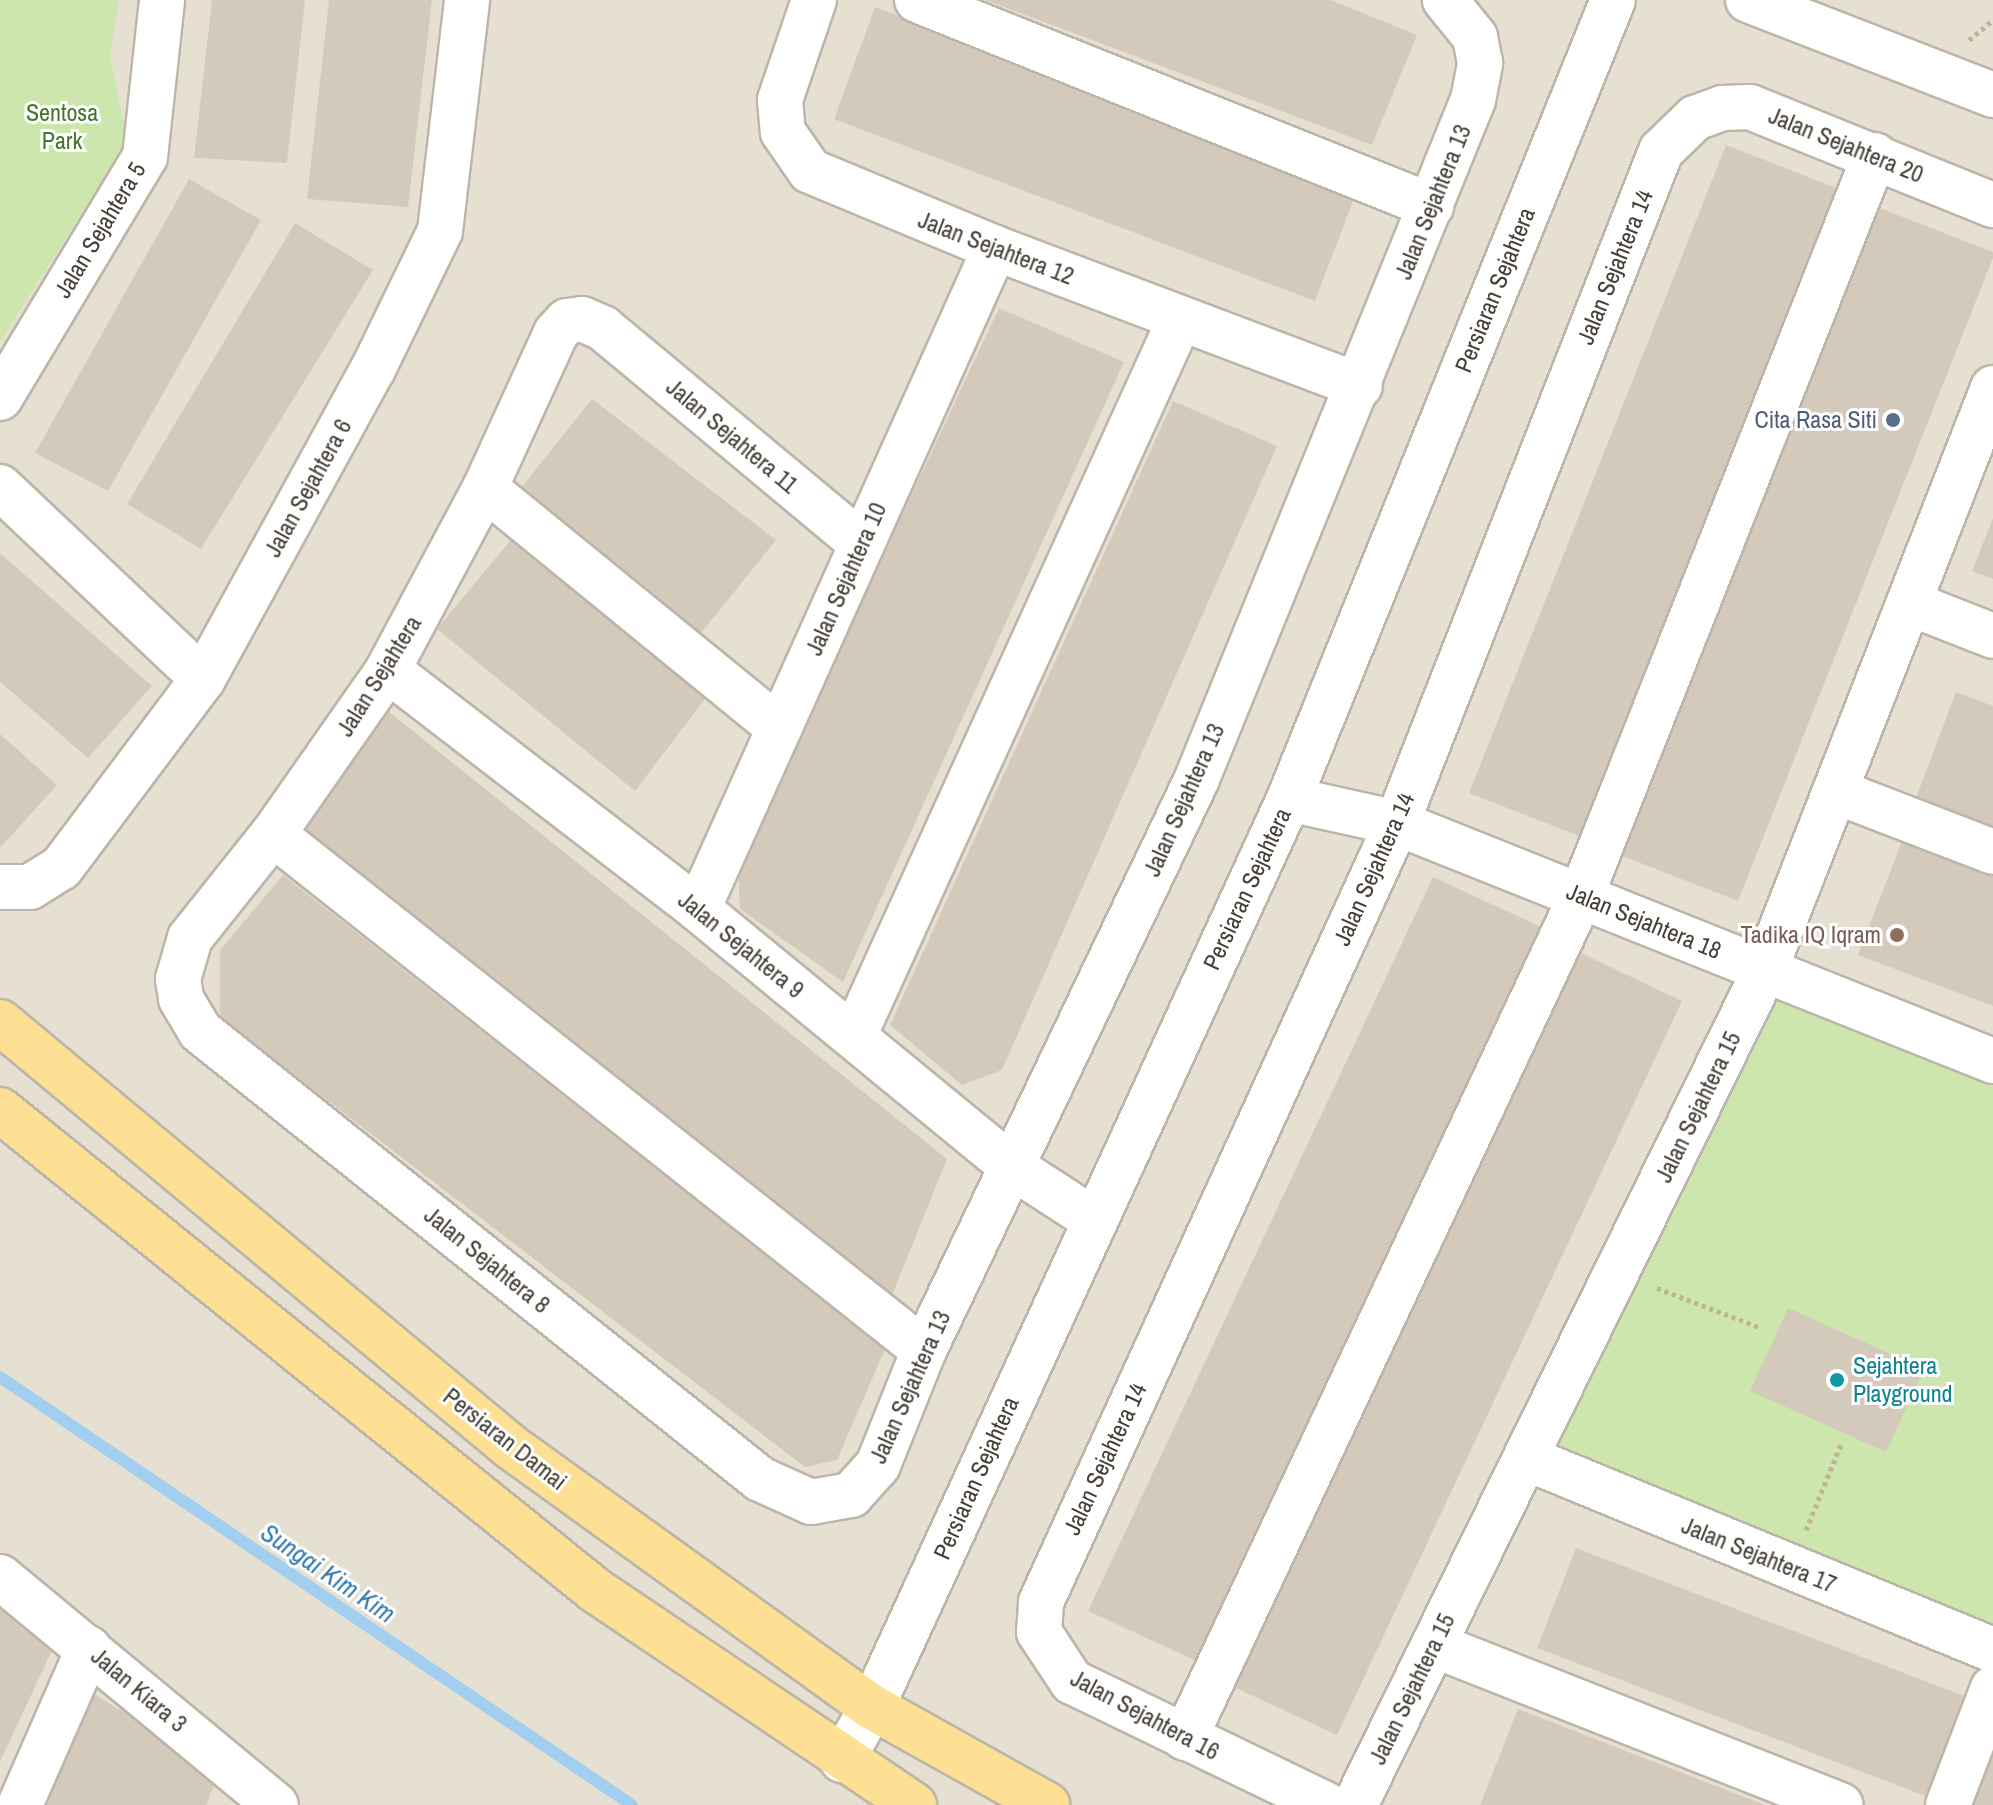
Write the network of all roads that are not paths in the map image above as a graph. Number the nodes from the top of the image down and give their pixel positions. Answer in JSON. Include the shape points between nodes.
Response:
{"nodes":[{"id":1,"x":162,"y":0,"type":"edge"},
{"id":2,"x":467,"y":0,"type":"edge"},
{"id":3,"x":814,"y":0,"type":"edge"},
{"id":4,"x":917,"y":0,"type":"edge"},
{"id":5,"x":1445,"y":0,"type":"edge"},
{"id":6,"x":1613,"y":0,"type":"edge"},
{"id":7,"x":1748,"y":0,"type":"edge"},
{"id":8,"x":1993,"y":95,"type":"edge"},
{"id":9,"x":1661,"y":151,"type":"joint"},
{"id":10,"x":1875,"y":155,"type":"junction"},
{"id":11,"x":1993,"y":205,"type":"edge"},
{"id":12,"x":1431,"y":206,"type":"junction"},
{"id":13,"x":995,"y":248,"type":"junction"},
{"id":14,"x":1180,"y":319,"type":"junction"},
{"id":15,"x":603,"y":328,"type":"joint"},
{"id":16,"x":1360,"y":386,"type":"junction"},
{"id":17,"x":0,"y":398,"type":"edge"},
{"id":18,"x":1989,"y":407,"type":"edge"},
{"id":19,"x":0,"y":487,"type":"edge"},
{"id":20,"x":485,"y":488,"type":"junction"},
{"id":21,"x":862,"y":544,"type":"junction"},
{"id":22,"x":1909,"y":603,"type":"junction"},
{"id":23,"x":1993,"y":636,"type":"edge"},
{"id":24,"x":388,"y":670,"type":"junction"},
{"id":25,"x":203,"y":679,"type":"junction"},
{"id":26,"x":779,"y":728,"type":"junction"},
{"id":27,"x":1835,"y":791,"type":"junction"},
{"id":28,"x":1289,"y":799,"type":"junction"},
{"id":29,"x":1397,"y":823,"type":"junction"},
{"id":30,"x":273,"y":834,"type":"junction"},
{"id":31,"x":1993,"y":852,"type":"edge"},
{"id":32,"x":0,"y":887,"type":"edge"},
{"id":33,"x":1581,"y":896,"type":"junction"},
{"id":34,"x":698,"y":909,"type":"junction"},
{"id":35,"x":1765,"y":970,"type":"junction"},
{"id":36,"x":0,"y":1022,"type":"edge"},
{"id":37,"x":854,"y":1036,"type":"junction"},
{"id":38,"x":214,"y":1041,"type":"joint"},
{"id":39,"x":1993,"y":1061,"type":"edge"},
{"id":40,"x":0,"y":1110,"type":"edge"},
{"id":41,"x":1011,"y":1166,"type":"junction"},
{"id":42,"x":1094,"y":1220,"type":"junction"},
{"id":43,"x":924,"y":1350,"type":"junction"},
{"id":44,"x":1526,"y":1458,"type":"junction"},
{"id":45,"x":760,"y":1479,"type":"joint"},
{"id":46,"x":1053,"y":1573,"type":"joint"},
{"id":47,"x":0,"y":1577,"type":"edge"},
{"id":48,"x":1434,"y":1645,"type":"junction"},
{"id":49,"x":89,"y":1648,"type":"junction"},
{"id":50,"x":1993,"y":1650,"type":"edge"},
{"id":51,"x":1993,"y":1688,"type":"edge"},
{"id":52,"x":872,"y":1707,"type":"junction"},
{"id":53,"x":1185,"y":1738,"type":"junction"},
{"id":54,"x":842,"y":1760,"type":"junction"},
{"id":55,"x":234,"y":1791,"type":"edge"},
{"id":56,"x":20,"y":1805,"type":"edge"},
{"id":57,"x":276,"y":1805,"type":"edge"},
{"id":58,"x":914,"y":1805,"type":"edge"},
{"id":59,"x":1047,"y":1805,"type":"edge"},
{"id":60,"x":1327,"y":1805,"type":"edge"},
{"id":61,"x":1355,"y":1805,"type":"edge"},
{"id":62,"x":1841,"y":1805,"type":"edge"},
{"id":63,"x":1948,"y":1805,"type":"edge"}],
"edges":[{"from":1,"to":17,"type":"street","name":"Jalan Sejahtera 5","via":[[145,157]]},
{"from":2,"to":25,"type":"street","name":"Jalan Sejahtera 6","via":[[438,238],[373,369]]},
{"from":3,"to":13,"type":"street","name":"Jalan Sejahtera 12","via":[[781,87],[781,126],[792,151],[821,178]]},
{"from":4,"to":12,"type":"street"},
{"from":5,"to":12,"type":"street","name":"Jalan Sejahtera 13","via":[[1475,37],[1479,76]]},
{"from":6,"to":28,"type":"street","name":"Persiaran Sejahtera"},
{"from":7,"to":8,"type":"street"},
{"from":9,"to":10,"type":"street","name":"Jalan Sejahtera 20","via":[[1695,118],[1722,108],[1750,107]]},
{"from":9,"to":29,"type":"street","name":"Jalan Sejahtera 14"},
{"from":10,"to":11,"type":"street","name":"Jalan Sejahtera 20"},
{"from":10,"to":33,"type":"street"},
{"from":12,"to":16,"type":"street","name":"Jalan Sejahtera 13"},
{"from":13,"to":14,"type":"street","name":"Jalan Sejahtera 12"},
{"from":13,"to":21,"type":"street","name":"Jalan Sejahtera 10"},
{"from":14,"to":16,"type":"street","name":"Jalan Sejahtera 12"},
{"from":14,"to":37,"type":"street"},
{"from":15,"to":20,"type":"street","name":"Jalan Sejahtera","via":[[582,319],[561,327]]},
{"from":15,"to":21,"type":"street","name":"Jalan Sejahtera 11"},
{"from":16,"to":41,"type":"street","name":"Jalan Sejahtera 13","via":[[1196,781]]},
{"from":18,"to":22,"type":"street","name":"Jalan Sejahtera 15"},
{"from":19,"to":25,"type":"street"},
{"from":20,"to":24,"type":"street","name":"Jalan Sejahtera"},
{"from":20,"to":26,"type":"street"},
{"from":21,"to":26,"type":"street","name":"Jalan Sejahtera 10"},
{"from":22,"to":23,"type":"street"},
{"from":22,"to":27,"type":"street","name":"Jalan Sejahtera 15"},
{"from":24,"to":30,"type":"street","name":"Jalan Sejahtera"},
{"from":24,"to":34,"type":"street","name":"Jalan Sejahtera 9"},
{"from":25,"to":32,"type":"street","name":"Jalan Sejahtera 6","via":[[61,868],[30,887]]},
{"from":26,"to":34,"type":"street","name":"Jalan Sejahtera 10"},
{"from":27,"to":31,"type":"street"},
{"from":27,"to":35,"type":"street","name":"Jalan Sejahtera 15"},
{"from":28,"to":29,"type":"street","name":"Jalan Sejahtera 18"},
{"from":28,"to":42,"type":"street","name":"Persiaran Sejahtera"},
{"from":29,"to":33,"type":"street","name":"Jalan Sejahtera 18"},
{"from":29,"to":46,"type":"street","name":"Jalan Sejahtera 14"},
{"from":30,"to":38,"type":"street","name":"Jalan Sejahtera","via":[[190,938],[181,958],[181,999],[190,1019]]},
{"from":30,"to":43,"type":"street"},
{"from":33,"to":35,"type":"street","name":"Jalan Sejahtera 18"},
{"from":33,"to":53,"type":"street"},
{"from":34,"to":37,"type":"street","name":"Jalan Sejahtera 9"},
{"from":35,"to":39,"type":"street","name":"Jalan Sejahtera 18"},
{"from":35,"to":44,"type":"street","name":"Jalan Sejahtera 15"},
{"from":36,"to":52,"type":"main road","name":"Persiaran Damai","via":[[511,1447]]},
{"from":37,"to":41,"type":"street","name":"Jalan Sejahtera 9"},
{"from":38,"to":45,"type":"street","name":"Jalan Sejahtera 8"},
{"from":40,"to":54,"type":"main road","via":[[595,1590]]},
{"from":41,"to":42,"type":"street","name":"Jalan Sejahtera 9"},
{"from":41,"to":43,"type":"street","name":"Jalan Sejahtera 13"},
{"from":42,"to":52,"type":"street","name":"Persiaran Sejahtera"},
{"from":43,"to":45,"type":"street","name":"Jalan Sejahtera 13","via":[[878,1465],[851,1495],[811,1502]]},
{"from":44,"to":48,"type":"street","name":"Jalan Sejahtera 15"},
{"from":44,"to":50,"type":"street","name":"Jalan Sejahtera 17"},
{"from":46,"to":53,"type":"street","name":"Jalan Sejahtera 16","via":[[1037,1622],[1061,1671],[1079,1687]]},
{"from":47,"to":49,"type":"street","name":"Jalan Kiara 3"},
{"from":48,"to":61,"type":"street","name":"Jalan Sejahtera 15"},
{"from":48,"to":62,"type":"street"},
{"from":49,"to":55,"type":"street","name":"Jalan Kiara 3"},
{"from":49,"to":56,"type":"street"},
{"from":51,"to":63,"type":"street"},
{"from":52,"to":54,"type":"street","name":"Persiaran Sejahtera"},
{"from":52,"to":59,"type":"main road","name":"Persiaran Damai"},
{"from":53,"to":60,"type":"street","name":"Jalan Sejahtera 16"},
{"from":54,"to":58,"type":"main road"},
{"from":55,"to":57,"type":"street","name":"Jalan Kiara 3"}]}
